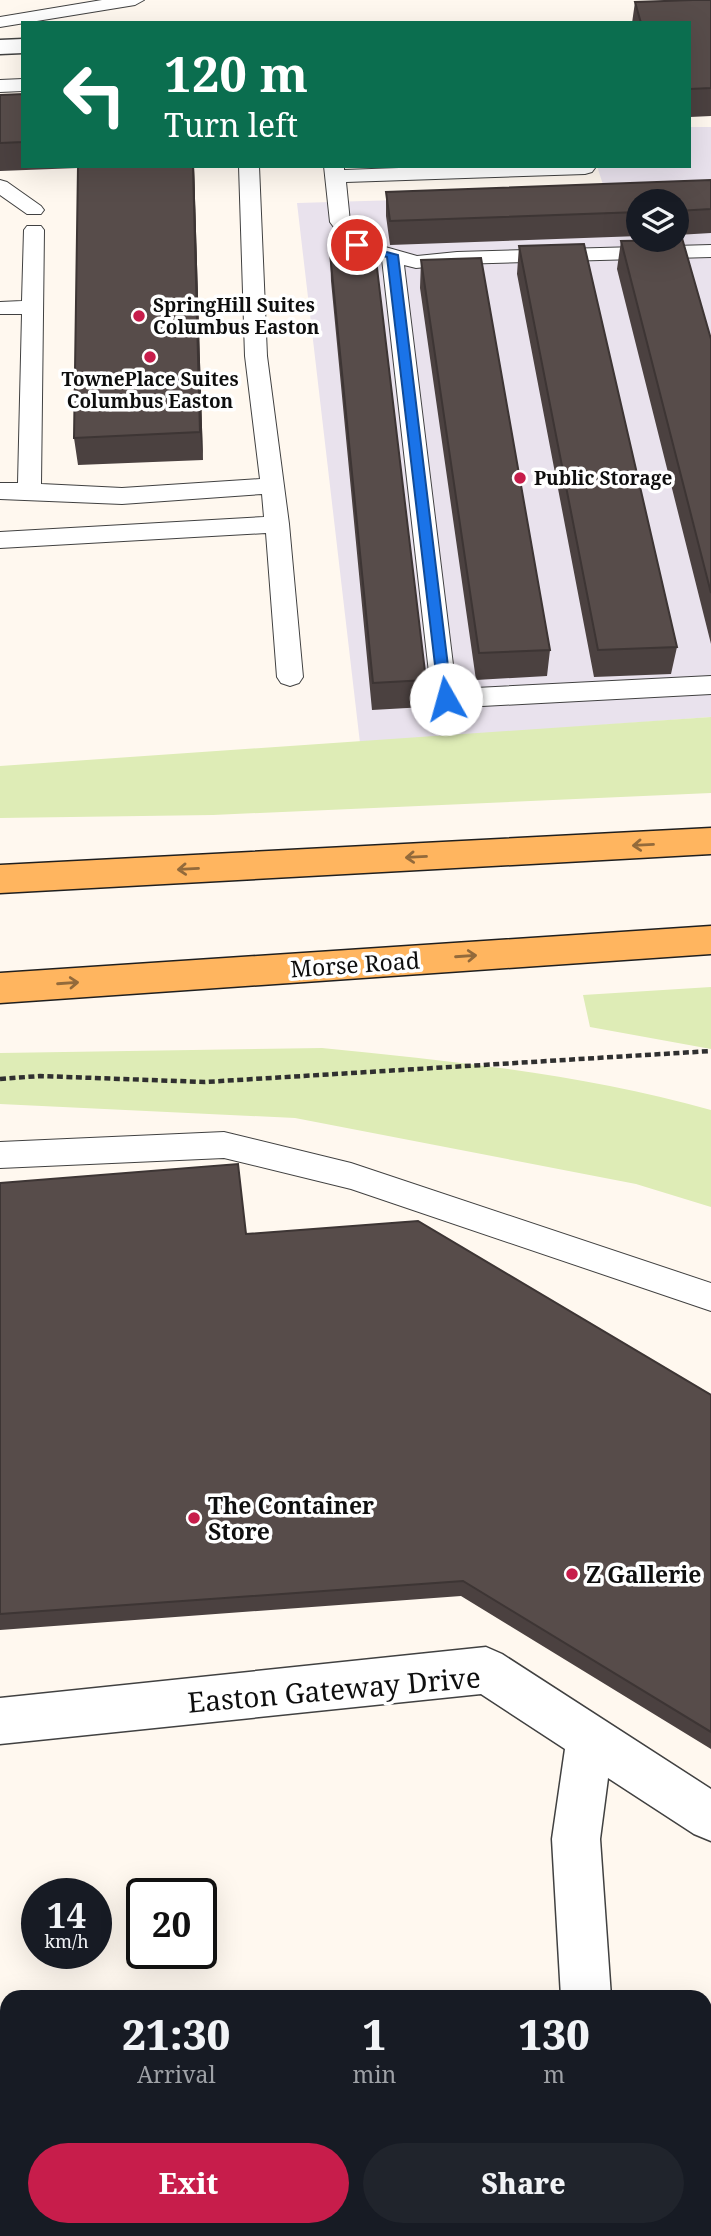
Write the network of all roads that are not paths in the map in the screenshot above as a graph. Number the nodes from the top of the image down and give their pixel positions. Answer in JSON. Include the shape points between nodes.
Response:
{"nodes":[{"id":1,"x":135,"y":0,"type":"edge"},
{"id":2,"x":0,"y":22,"type":"edge"},
{"id":3,"x":21,"y":46,"type":"edge"},
{"id":4,"x":0,"y":47,"type":"edge"},
{"id":5,"x":21,"y":85,"type":"edge"},
{"id":6,"x":0,"y":86,"type":"edge"},
{"id":7,"x":249,"y":168,"type":"edge"},
{"id":8,"x":585,"y":168,"type":"edge"},
{"id":9,"x":335,"y":171,"type":"edge"},
{"id":10,"x":0,"y":186,"type":"edge"},
{"id":11,"x":711,"y":251,"type":"edge"},
{"id":12,"x":392,"y":255,"type":"junction"},
{"id":13,"x":33,"y":307,"type":"junction"},
{"id":14,"x":0,"y":308,"type":"edge"},
{"id":15,"x":272,"y":486,"type":"junction"},
{"id":16,"x":0,"y":491,"type":"edge"},
{"id":17,"x":29,"y":491,"type":"junction"},
{"id":18,"x":277,"y":524,"type":"junction"},
{"id":19,"x":0,"y":540,"type":"edge"},
{"id":20,"x":290,"y":677,"type":"dead end"},
{"id":21,"x":711,"y":685,"type":"edge"},
{"id":22,"x":711,"y":841,"type":"edge"},
{"id":23,"x":0,"y":879,"type":"edge"},
{"id":24,"x":711,"y":940,"type":"edge"},
{"id":25,"x":0,"y":988,"type":"edge"},
{"id":26,"x":0,"y":1155,"type":"edge"},
{"id":27,"x":711,"y":1297,"type":"edge"},
{"id":28,"x":0,"y":1721,"type":"edge"},
{"id":29,"x":590,"y":1740,"type":"junction"},
{"id":30,"x":711,"y":1818,"type":"edge"},
{"id":31,"x":586,"y":1990,"type":"edge"}],
"edges":[{"from":1,"to":2,"type":"lane"},
{"from":3,"to":4,"type":"street"},
{"from":5,"to":6,"type":"lane"},
{"from":7,"to":15,"type":"lane","via":[[256,356]]},
{"from":8,"to":9,"type":"lane"},
{"from":9,"to":12,"type":"lane","via":[[340,222],[357,245]]},
{"from":10,"to":13,"type":"lane","via":[[34,220]]},
{"from":11,"to":12,"type":"lane","via":[[416,262]]},
{"from":12,"to":21,"type":"lane","via":[[446,699]]},
{"from":13,"to":14,"type":"lane"},
{"from":13,"to":17,"type":"lane"},
{"from":15,"to":17,"type":"lane","via":[[122,496]]},
{"from":15,"to":18,"type":"lane"},
{"from":16,"to":17,"type":"lane"},
{"from":18,"to":19,"type":"lane"},
{"from":18,"to":20,"type":"lane"},
{"from":22,"to":23,"type":"main road","one_way":true},
{"from":25,"to":24,"type":"main road","name":"Morse Road","one_way":true},
{"from":26,"to":27,"type":"lane","via":[[224,1145],[351,1176]]},
{"from":28,"to":29,"type":"street","name":"Easton Gateway Drive","via":[[486,1670]]},
{"from":29,"to":30,"type":"street","name":"Easton Gateway Drive"},
{"from":29,"to":31,"type":"street","via":[[576,1839]]}]}
